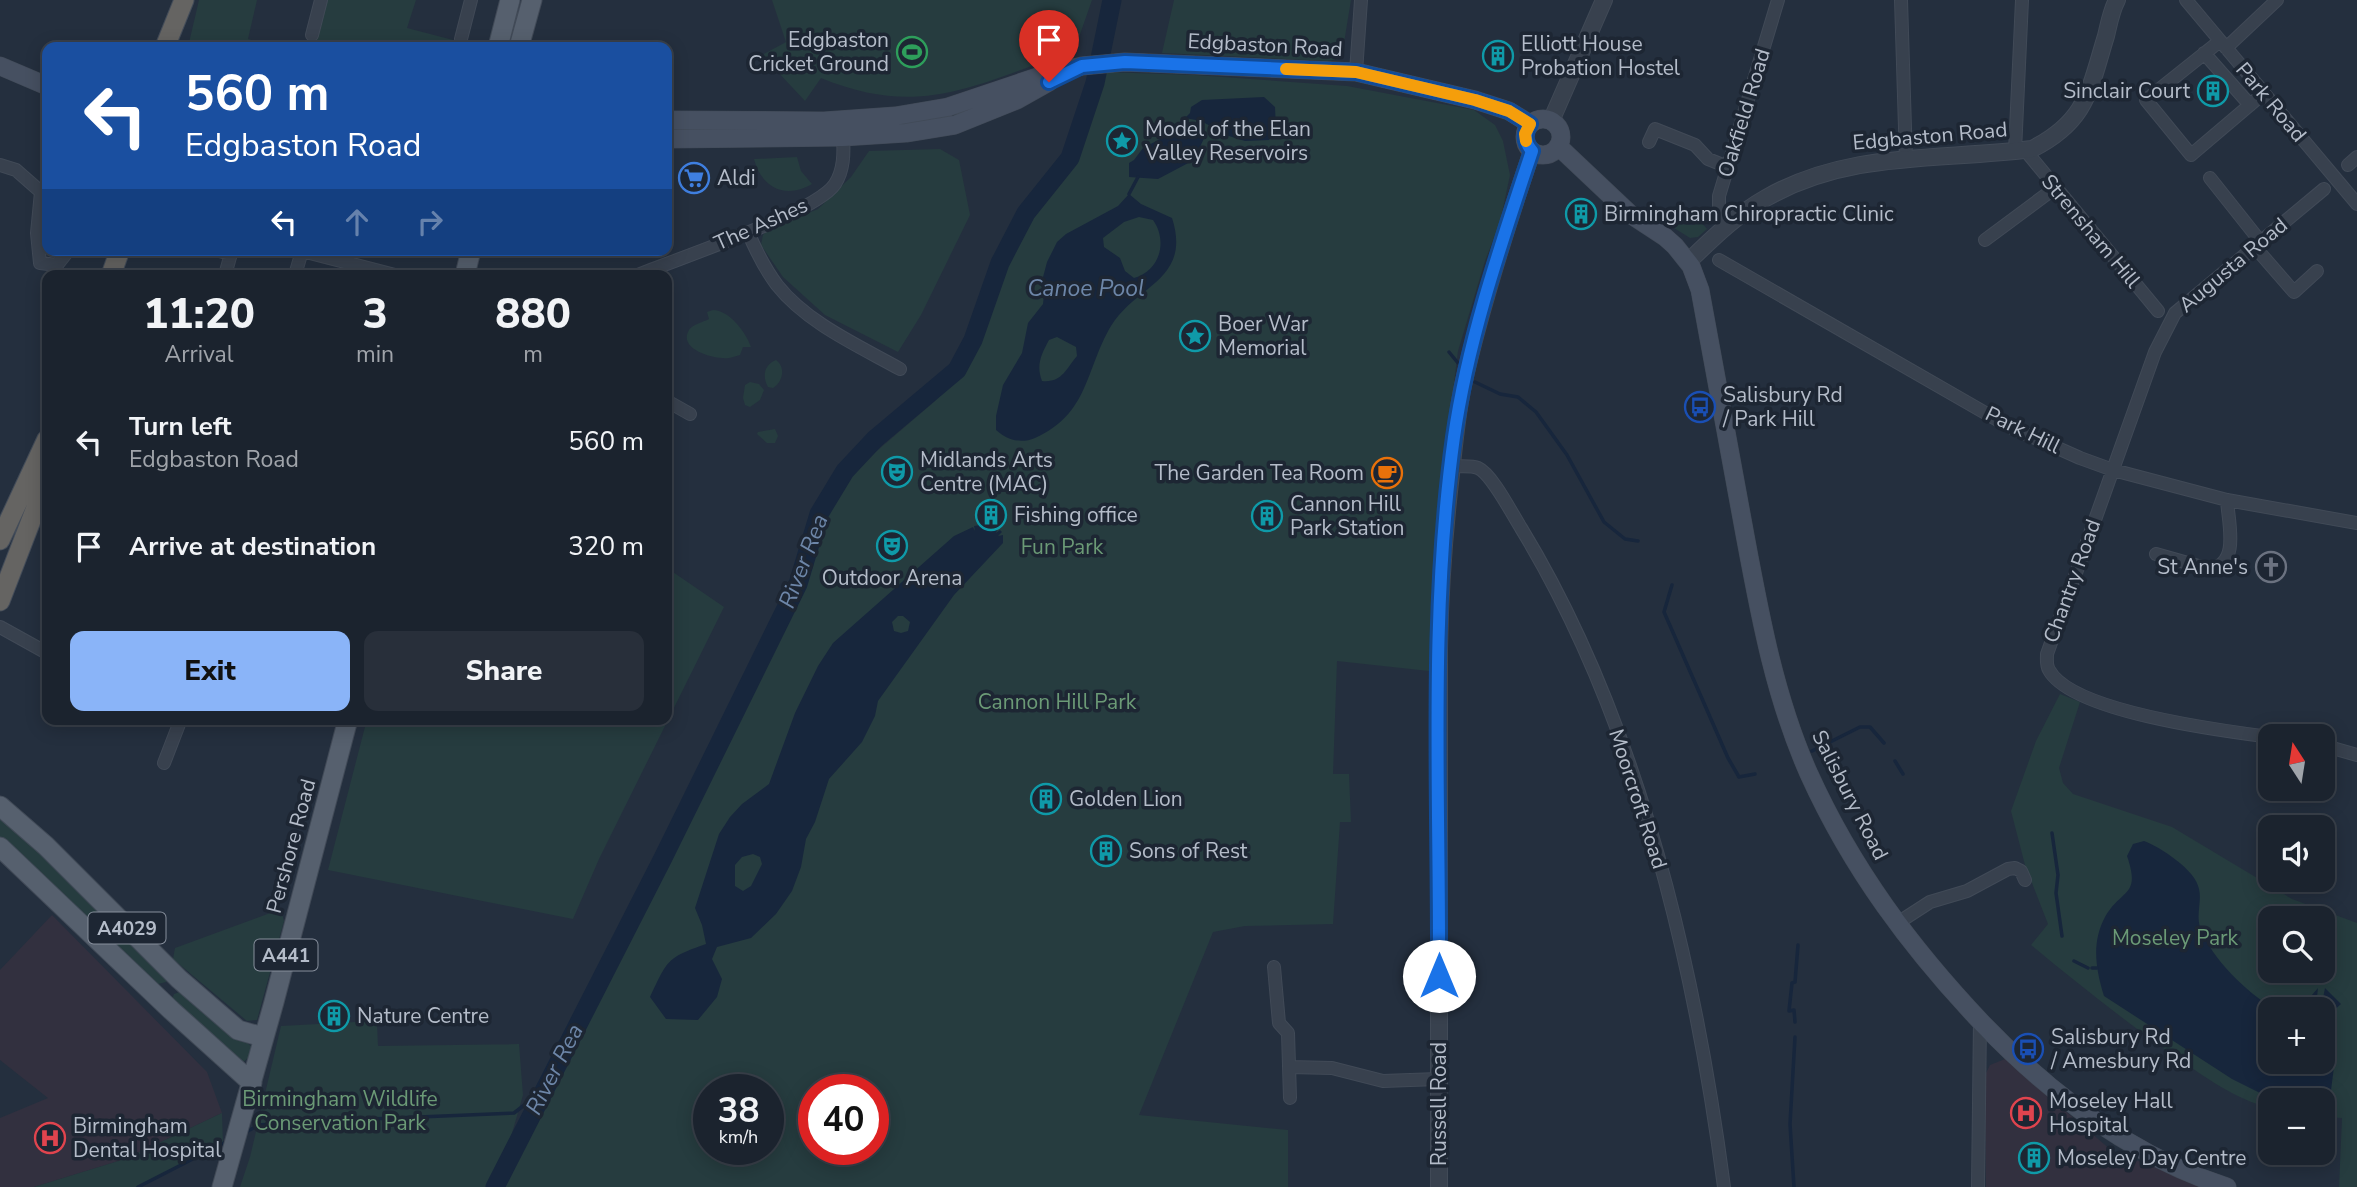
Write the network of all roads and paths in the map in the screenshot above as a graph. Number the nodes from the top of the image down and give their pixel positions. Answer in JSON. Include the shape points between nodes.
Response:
{"nodes":[{"id":1,"x":186,"y":0,"type":"edge"},
{"id":2,"x":321,"y":0,"type":"edge"},
{"id":3,"x":471,"y":0,"type":"edge"},
{"id":4,"x":510,"y":0,"type":"edge"},
{"id":5,"x":532,"y":0,"type":"edge"},
{"id":6,"x":1361,"y":0,"type":"edge"},
{"id":7,"x":1604,"y":0,"type":"edge"},
{"id":8,"x":1777,"y":0,"type":"edge"},
{"id":9,"x":1901,"y":0,"type":"edge"},
{"id":10,"x":2022,"y":0,"type":"edge"},
{"id":11,"x":2117,"y":0,"type":"edge"},
{"id":12,"x":2186,"y":0,"type":"edge"},
{"id":13,"x":2277,"y":0,"type":"edge"},
{"id":14,"x":312,"y":36,"type":"dead end"},
{"id":15,"x":460,"y":40,"type":"dead end"},
{"id":16,"x":168,"y":42,"type":"edge"},
{"id":17,"x":180,"y":42,"type":"edge"},
{"id":18,"x":499,"y":42,"type":"edge"},
{"id":19,"x":520,"y":42,"type":"edge"},
{"id":20,"x":2223,"y":45,"type":"junction"},
{"id":21,"x":2204,"y":54,"type":"junction"},
{"id":22,"x":0,"y":66,"type":"edge"},
{"id":23,"x":1078,"y":68,"type":"junction"},
{"id":24,"x":1356,"y":72,"type":"junction"},
{"id":25,"x":42,"y":84,"type":"edge"},
{"id":26,"x":2264,"y":93,"type":"junction"},
{"id":27,"x":2250,"y":105,"type":"junction"},
{"id":28,"x":948,"y":107,"type":"junction"},
{"id":29,"x":672,"y":120,"type":"edge"},
{"id":30,"x":733,"y":121,"type":"junction"},
{"id":31,"x":1551,"y":121,"type":"junction"},
{"id":32,"x":1530,"y":124,"type":"junction"},
{"id":33,"x":955,"y":125,"type":"junction"},
{"id":34,"x":843,"y":128,"type":"junction"},
{"id":35,"x":672,"y":139,"type":"edge"},
{"id":36,"x":734,"y":139,"type":"junction"},
{"id":37,"x":1649,"y":142,"type":"dead end"},
{"id":38,"x":1558,"y":146,"type":"junction"},
{"id":39,"x":1532,"y":151,"type":"junction"},
{"id":40,"x":2020,"y":151,"type":"junction"},
{"id":41,"x":1906,"y":160,"type":"junction"},
{"id":42,"x":0,"y":166,"type":"edge"},
{"id":43,"x":1728,"y":167,"type":"junction"},
{"id":44,"x":2210,"y":178,"type":"dead end"},
{"id":45,"x":2055,"y":188,"type":"junction"},
{"id":46,"x":2324,"y":190,"type":"dead end"},
{"id":47,"x":2357,"y":204,"type":"edge"},
{"id":48,"x":1726,"y":225,"type":"junction"},
{"id":49,"x":748,"y":232,"type":"junction"},
{"id":50,"x":1985,"y":240,"type":"dead end"},
{"id":51,"x":2257,"y":244,"type":"junction"},
{"id":52,"x":64,"y":256,"type":"edge"},
{"id":53,"x":321,"y":256,"type":"edge"},
{"id":54,"x":1719,"y":260,"type":"dead end"},
{"id":55,"x":1688,"y":262,"type":"junction"},
{"id":56,"x":376,"y":270,"type":"edge"},
{"id":57,"x":651,"y":270,"type":"edge"},
{"id":58,"x":2318,"y":271,"type":"dead end"},
{"id":59,"x":2158,"y":311,"type":"dead end"},
{"id":60,"x":900,"y":369,"type":"dead end"},
{"id":61,"x":672,"y":404,"type":"edge"},
{"id":62,"x":690,"y":414,"type":"dead end"},
{"id":63,"x":42,"y":450,"type":"edge"},
{"id":64,"x":1451,"y":466,"type":"junction"},
{"id":65,"x":2113,"y":470,"type":"junction"},
{"id":66,"x":42,"y":492,"type":"edge"},
{"id":67,"x":2227,"y":500,"type":"junction"},
{"id":68,"x":2357,"y":523,"type":"edge"},
{"id":69,"x":0,"y":540,"type":"edge"},
{"id":70,"x":2156,"y":554,"type":"dead end"},
{"id":71,"x":0,"y":601,"type":"edge"},
{"id":72,"x":0,"y":627,"type":"edge"},
{"id":73,"x":42,"y":650,"type":"edge"},
{"id":74,"x":179,"y":725,"type":"edge"},
{"id":75,"x":346,"y":725,"type":"edge"},
{"id":76,"x":2258,"y":735,"type":"edge"},
{"id":77,"x":2335,"y":749,"type":"edge"},
{"id":78,"x":2357,"y":755,"type":"edge"},
{"id":79,"x":164,"y":763,"type":"dead end"},
{"id":80,"x":0,"y":806,"type":"edge"},
{"id":81,"x":0,"y":847,"type":"edge"},
{"id":82,"x":2025,"y":880,"type":"dead end"},
{"id":83,"x":1896,"y":924,"type":"junction"},
{"id":84,"x":1274,"y":967,"type":"dead end"},
{"id":85,"x":179,"y":979,"type":"junction"},
{"id":86,"x":158,"y":997,"type":"junction"},
{"id":87,"x":1980,"y":1020,"type":"junction"},
{"id":88,"x":263,"y":1037,"type":"junction"},
{"id":89,"x":1290,"y":1067,"type":"junction"},
{"id":90,"x":1438,"y":1079,"type":"junction"},
{"id":91,"x":252,"y":1083,"type":"junction"},
{"id":92,"x":1290,"y":1098,"type":"dead end"},
{"id":93,"x":222,"y":1187,"type":"edge"},
{"id":94,"x":1439,"y":1187,"type":"edge"},
{"id":95,"x":1724,"y":1187,"type":"edge"},
{"id":96,"x":1978,"y":1187,"type":"edge"},
{"id":97,"x":2227,"y":1187,"type":"edge"}],
"edges":[{"from":1,"to":16,"type":"highway"},
{"from":1,"to":17,"type":"highway"},
{"from":2,"to":14,"type":"street"},
{"from":3,"to":15,"type":"street"},
{"from":4,"to":18,"type":"main road"},
{"from":5,"to":19,"type":"main road"},
{"from":6,"to":24,"type":"street"},
{"from":7,"to":31,"type":"street"},
{"from":8,"to":43,"type":"street","name":"Oakfield Road"},
{"from":9,"to":41,"type":"street"},
{"from":10,"to":40,"type":"street"},
{"from":11,"to":40,"type":"street","name":"Edgbaston Road","via":[[2081,108],[2051,139]]},
{"from":12,"to":20,"type":"street","name":"Park Road"},
{"from":13,"to":20,"type":"street"},
{"from":20,"to":21,"type":"street"},
{"from":20,"to":26,"type":"street","name":"Park Road"},
{"from":21,"to":27,"type":"street"},
{"from":21,"to":27,"type":"street","via":[[2146,100],[2191,155]]},
{"from":22,"to":25,"type":"main road"},
{"from":23,"to":24,"type":"main road","name":"Edgbaston Road","via":[[1111,62],[1159,62]]},
{"from":23,"to":28,"type":"main road","name":"Edgbaston Road"},
{"from":23,"to":33,"type":"main road","name":"Edgbaston Road"},
{"from":24,"to":32,"type":"main road","name":"Edgbaston Road","via":[[1475,100],[1509,111]]},
{"from":26,"to":27,"type":"street"},
{"from":26,"to":47,"type":"street","name":"Park Road"},
{"from":28,"to":33,"type":"main road"},
{"from":28,"to":34,"type":"main road","name":"Edgbaston Road"},
{"from":29,"to":30,"type":"main road","name":"Edgbaston Road"},
{"from":30,"to":34,"type":"main road","name":"Edgbaston Road"},
{"from":30,"to":36,"type":"main road"},
{"from":31,"to":32,"type":"main road","via":[[1538,119]]},
{"from":31,"to":38,"type":"main road","via":[[1561,134]]},
{"from":32,"to":39,"type":"main road","via":[[1525,134]]},
{"from":33,"to":34,"type":"main road","name":"Edgbaston Road","via":[[905,132]]},
{"from":34,"to":36,"type":"main road","name":"Edgbaston Road"},
{"from":34,"to":49,"type":"street","name":"The Ashes","via":[[844,160],[834,186],[801,209]]},
{"from":35,"to":36,"type":"main road","name":"Edgbaston Road"},
{"from":37,"to":43,"type":"street","via":[[1655,130],[1695,145],[1708,159]]},
{"from":38,"to":39,"type":"main road","via":[[1548,154]]},
{"from":38,"to":55,"type":"main road","via":[[1603,191],[1665,237]]},
{"from":39,"to":64,"type":"street","name":"Russell Road","via":[[1463,386]]},
{"from":40,"to":41,"type":"street","name":"Edgbaston Road"},
{"from":40,"to":45,"type":"street","name":"Strensham Hill"},
{"from":41,"to":48,"type":"street","name":"Edgbaston Road","via":[[1818,174],[1767,197]]},
{"from":42,"to":52,"type":"street","via":[[16,170],[41,192],[40,263],[57,265]]},
{"from":43,"to":48,"type":"street","name":"Oakfield Road","via":[[1719,196]]},
{"from":44,"to":51,"type":"street","via":[[2217,197]]},
{"from":45,"to":50,"type":"street"},
{"from":45,"to":59,"type":"street","name":"Strensham Hill"},
{"from":46,"to":51,"type":"street","name":"Augusta Road"},
{"from":48,"to":55,"type":"street","name":"Edgbaston Road"},
{"from":49,"to":57,"type":"street","name":"The Ashes"},
{"from":49,"to":60,"type":"street","via":[[779,288],[814,319]]},
{"from":51,"to":58,"type":"street","via":[[2294,292]]},
{"from":51,"to":65,"type":"street","name":"Augusta Road","via":[[2168,323]]},
{"from":53,"to":56,"type":"street"},
{"from":54,"to":65,"type":"street","name":"Park Hill","via":[[2007,426]]},
{"from":55,"to":83,"type":"main road","name":"Salisbury Road","via":[[1700,290],[1777,687],[1810,776],[1838,832]]},
{"from":61,"to":62,"type":"street"},
{"from":63,"to":69,"type":"highway"},
{"from":64,"to":90,"type":"street","name":"Russell Road","via":[[1440,591]]},
{"from":64,"to":95,"type":"street","name":"Moorcroft Road","via":[[1478,468],[1488,476],[1520,526],[1583,643],[1618,733],[1659,862],[1686,972]]},
{"from":65,"to":67,"type":"street","name":"Park Hill"},
{"from":65,"to":76,"type":"street","name":"Chantry Road","via":[[2054,629],[2047,654],[2049,669],[2069,689],[2136,714]]},
{"from":66,"to":71,"type":"highway"},
{"from":67,"to":68,"type":"street","name":"Park Hill"},
{"from":67,"to":70,"type":"street","via":[[2229,556],[2218,568]]},
{"from":72,"to":73,"type":"street"},
{"from":74,"to":79,"type":"street"},
{"from":75,"to":88,"type":"main road","name":"Pershore Road","number":"A441"},
{"from":77,"to":78,"type":"street"},
{"from":80,"to":85,"type":"main road","number":"A4029"},
{"from":81,"to":86,"type":"main road","number":"A4029"},
{"from":82,"to":83,"type":"street","via":[[2015,868],[2008,869],[1967,891],[1930,902]]},
{"from":83,"to":87,"type":"main road","name":"Salisbury Road"},
{"from":84,"to":89,"type":"street","via":[[1279,1023],[1288,1033]]},
{"from":85,"to":86,"type":"main road"},
{"from":85,"to":88,"type":"main road","number":"A4029","via":[[238,1030]]},
{"from":86,"to":91,"type":"main road","number":"A4029"},
{"from":87,"to":96,"type":"street"},
{"from":87,"to":97,"type":"main road","name":"Salisbury Road","via":[[2032,1072],[2097,1124],[2183,1172]]},
{"from":88,"to":91,"type":"main road","name":"Pershore Road","number":"A441"},
{"from":89,"to":90,"type":"street","via":[[1332,1068],[1383,1081]]},
{"from":89,"to":92,"type":"street"},
{"from":90,"to":94,"type":"street","name":"Russell Road"},
{"from":91,"to":93,"type":"main road","name":"Pershore Road","number":"A441"}]}
